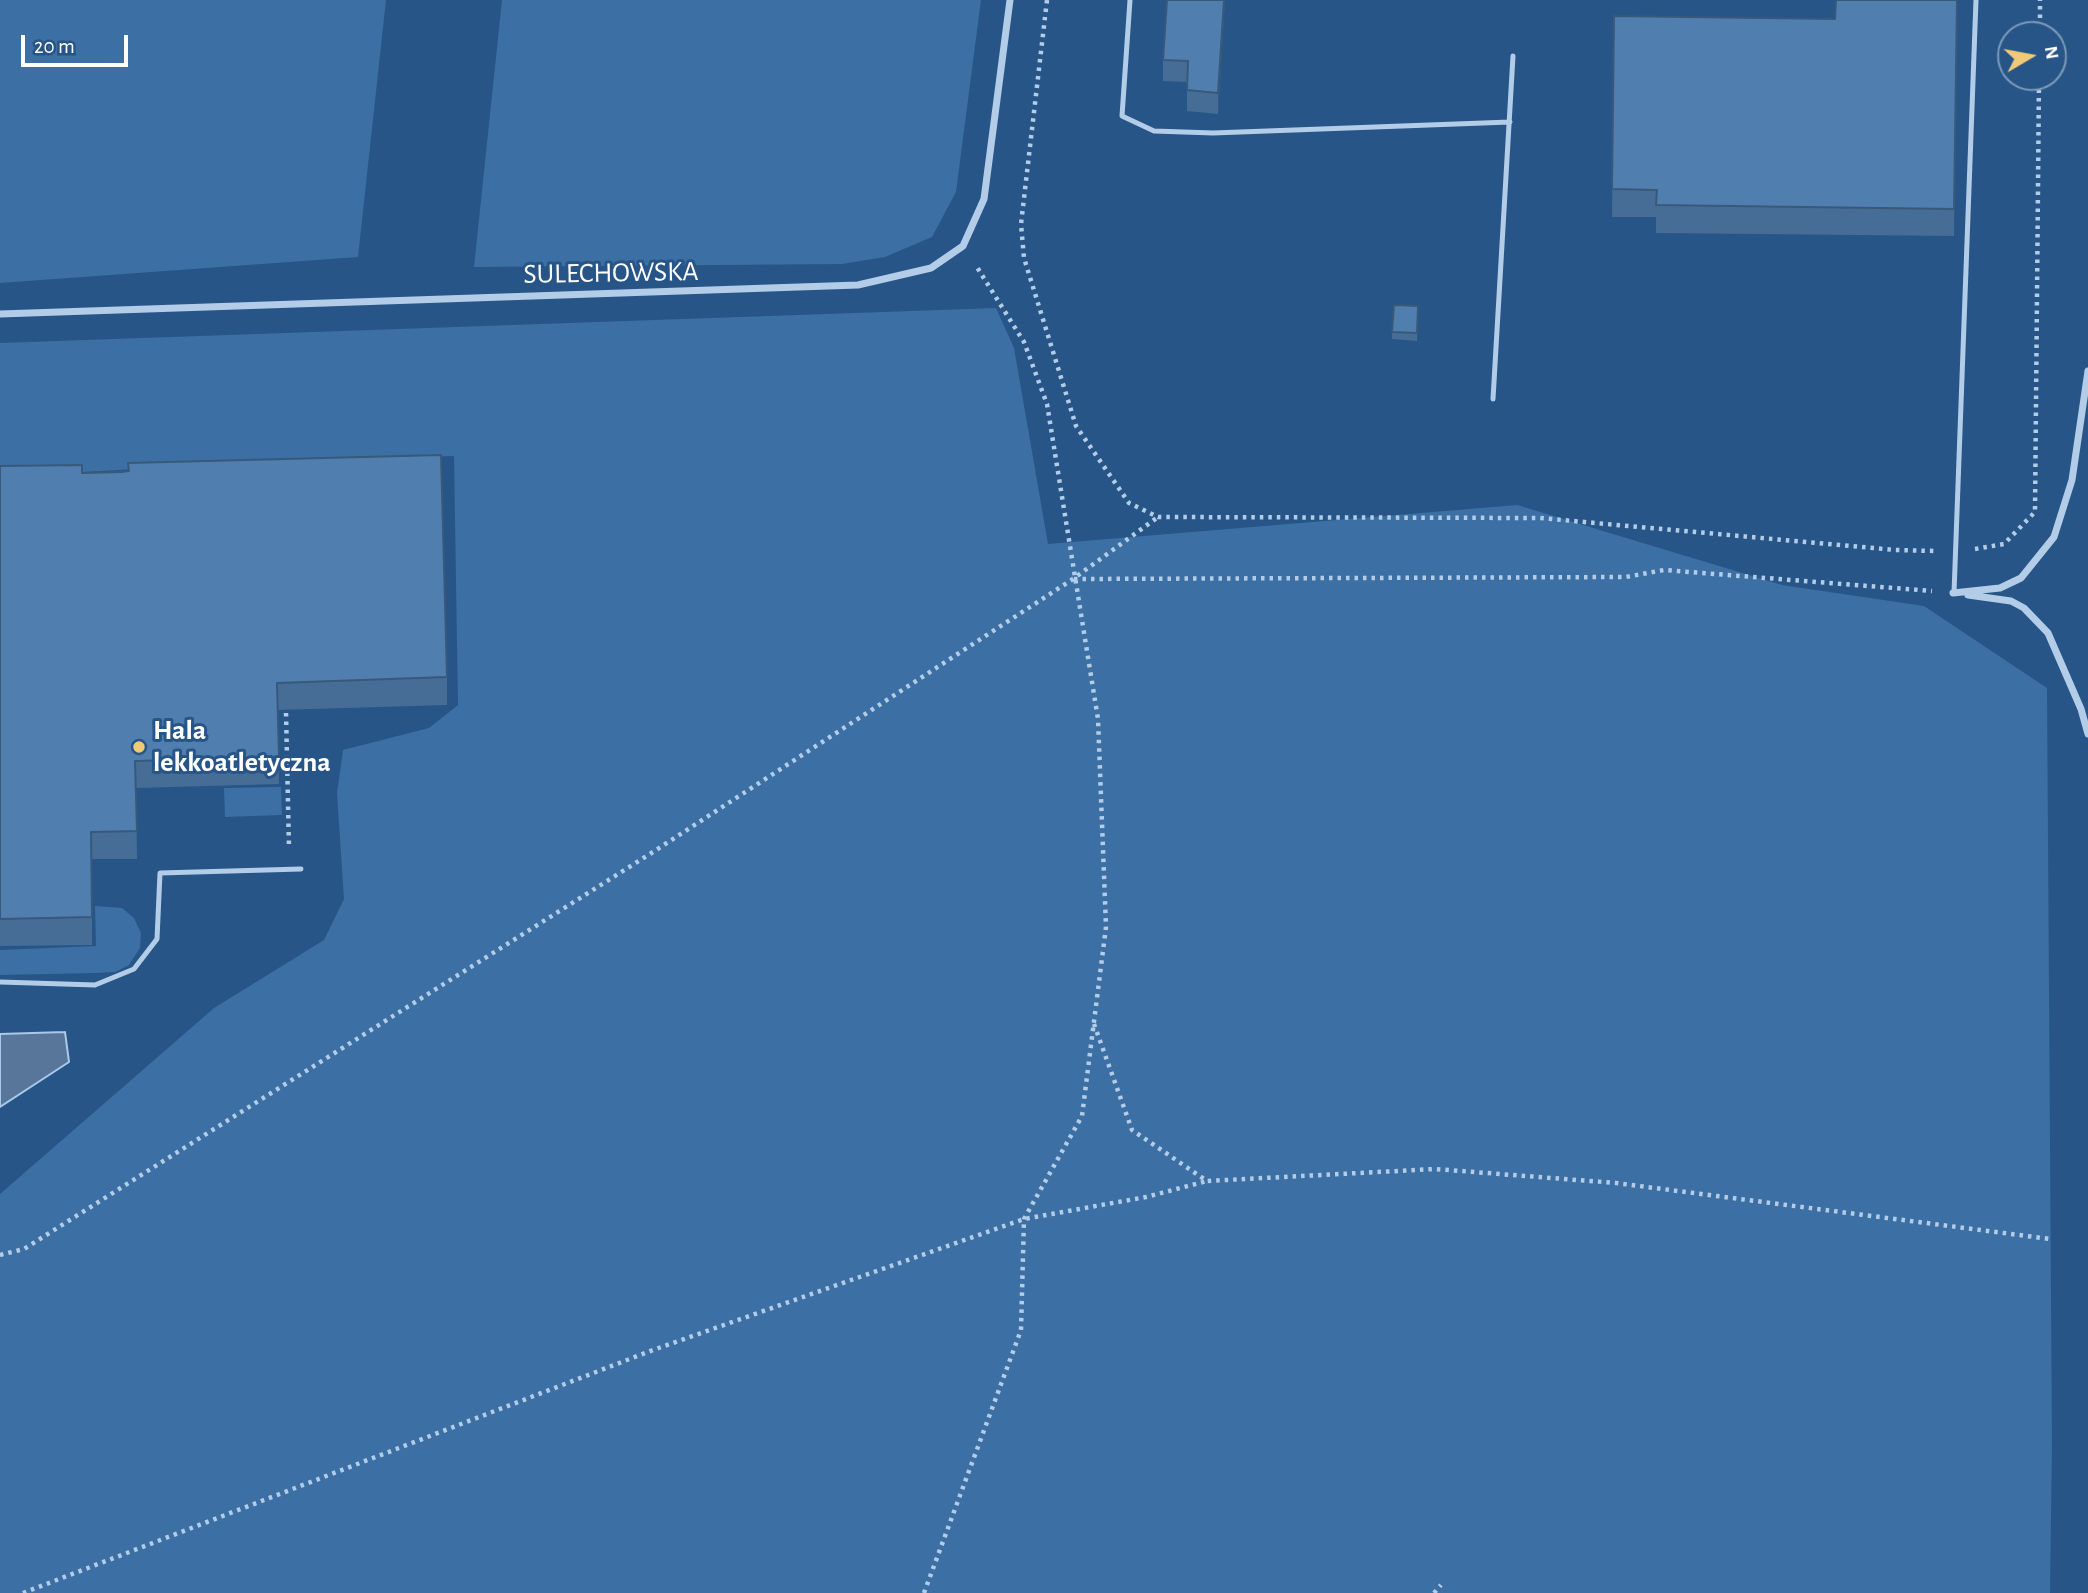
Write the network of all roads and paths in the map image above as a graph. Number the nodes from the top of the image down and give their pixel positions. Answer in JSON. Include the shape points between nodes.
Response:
{"nodes":[{"id":1,"x":1010,"y":0,"type":"edge"},
{"id":2,"x":1047,"y":0,"type":"edge"},
{"id":3,"x":1130,"y":0,"type":"edge"},
{"id":4,"x":1976,"y":0,"type":"edge"},
{"id":5,"x":2040,"y":0,"type":"edge"},
{"id":6,"x":2040,"y":21,"type":"edge"},
{"id":7,"x":1513,"y":56,"type":"dead end"},
{"id":8,"x":2039,"y":91,"type":"edge"},
{"id":9,"x":1510,"y":122,"type":"junction"},
{"id":10,"x":963,"y":246,"type":"junction"},
{"id":11,"x":0,"y":314,"type":"edge"},
{"id":12,"x":2088,"y":372,"type":"edge"},
{"id":13,"x":1493,"y":399,"type":"dead end"},
{"id":14,"x":1158,"y":517,"type":"junction"},
{"id":15,"x":1955,"y":551,"type":"junction"},
{"id":16,"x":1073,"y":579,"type":"junction"},
{"id":17,"x":1955,"y":593,"type":"junction"},
{"id":18,"x":286,"y":713,"type":"edge"},
{"id":19,"x":2088,"y":734,"type":"edge"},
{"id":20,"x":290,"y":869,"type":"junction"},
{"id":21,"x":301,"y":869,"type":"dead end"},
{"id":22,"x":0,"y":982,"type":"edge"},
{"id":23,"x":1094,"y":1023,"type":"junction"},
{"id":24,"x":1207,"y":1181,"type":"junction"},
{"id":25,"x":1024,"y":1219,"type":"junction"},
{"id":26,"x":2050,"y":1239,"type":"dead end"},
{"id":27,"x":0,"y":1255,"type":"edge"},
{"id":28,"x":1441,"y":1585,"type":"dead end"},
{"id":29,"x":23,"y":1593,"type":"edge"},
{"id":30,"x":924,"y":1593,"type":"edge"},
{"id":31,"x":1434,"y":1593,"type":"edge"}],
"edges":[{"from":1,"to":10,"type":"street","via":[[984,199]]},
{"from":2,"to":14,"type":"path","via":[[1021,224],[1024,258],[1076,426],[1129,502]]},
{"from":3,"to":9,"type":"lane","via":[[1122,116],[1154,131]]},
{"from":4,"to":15,"type":"lane"},
{"from":5,"to":6,"type":"path"},
{"from":7,"to":9,"type":"lane"},
{"from":8,"to":15,"type":"path","via":[[2035,512],[2004,544]]},
{"from":9,"to":13,"type":"lane"},
{"from":10,"to":11,"type":"street","name":"SULECHOWSKA","via":[[930,268],[858,285]]},
{"from":10,"to":16,"type":"path","via":[[1024,342],[1046,404]]},
{"from":12,"to":17,"type":"street","via":[[2072,480],[2054,537],[2021,578],[2000,588]]},
{"from":14,"to":15,"type":"path","via":[[1540,517],[1895,550]]},
{"from":14,"to":16,"type":"path"},
{"from":15,"to":17,"type":"lane"},
{"from":16,"to":17,"type":"path","via":[[1626,576],[1664,570]]},
{"from":16,"to":23,"type":"path","via":[[1098,719],[1106,927]]},
{"from":16,"to":27,"type":"path","via":[[642,859],[24,1249]]},
{"from":17,"to":19,"type":"street","via":[[2011,601],[2048,633]]},
{"from":18,"to":20,"type":"path"},
{"from":20,"to":21,"type":"lane"},
{"from":20,"to":22,"type":"lane","via":[[160,873],[157,939],[134,969],[94,985]]},
{"from":23,"to":24,"type":"path","via":[[1132,1130]]},
{"from":23,"to":25,"type":"path","via":[[1082,1116]]},
{"from":24,"to":25,"type":"path"},
{"from":24,"to":26,"type":"path","via":[[1435,1169],[1616,1183]]},
{"from":25,"to":29,"type":"path","via":[[653,1350]]},
{"from":25,"to":30,"type":"path","via":[[1021,1330]]},
{"from":28,"to":31,"type":"path"}]}
